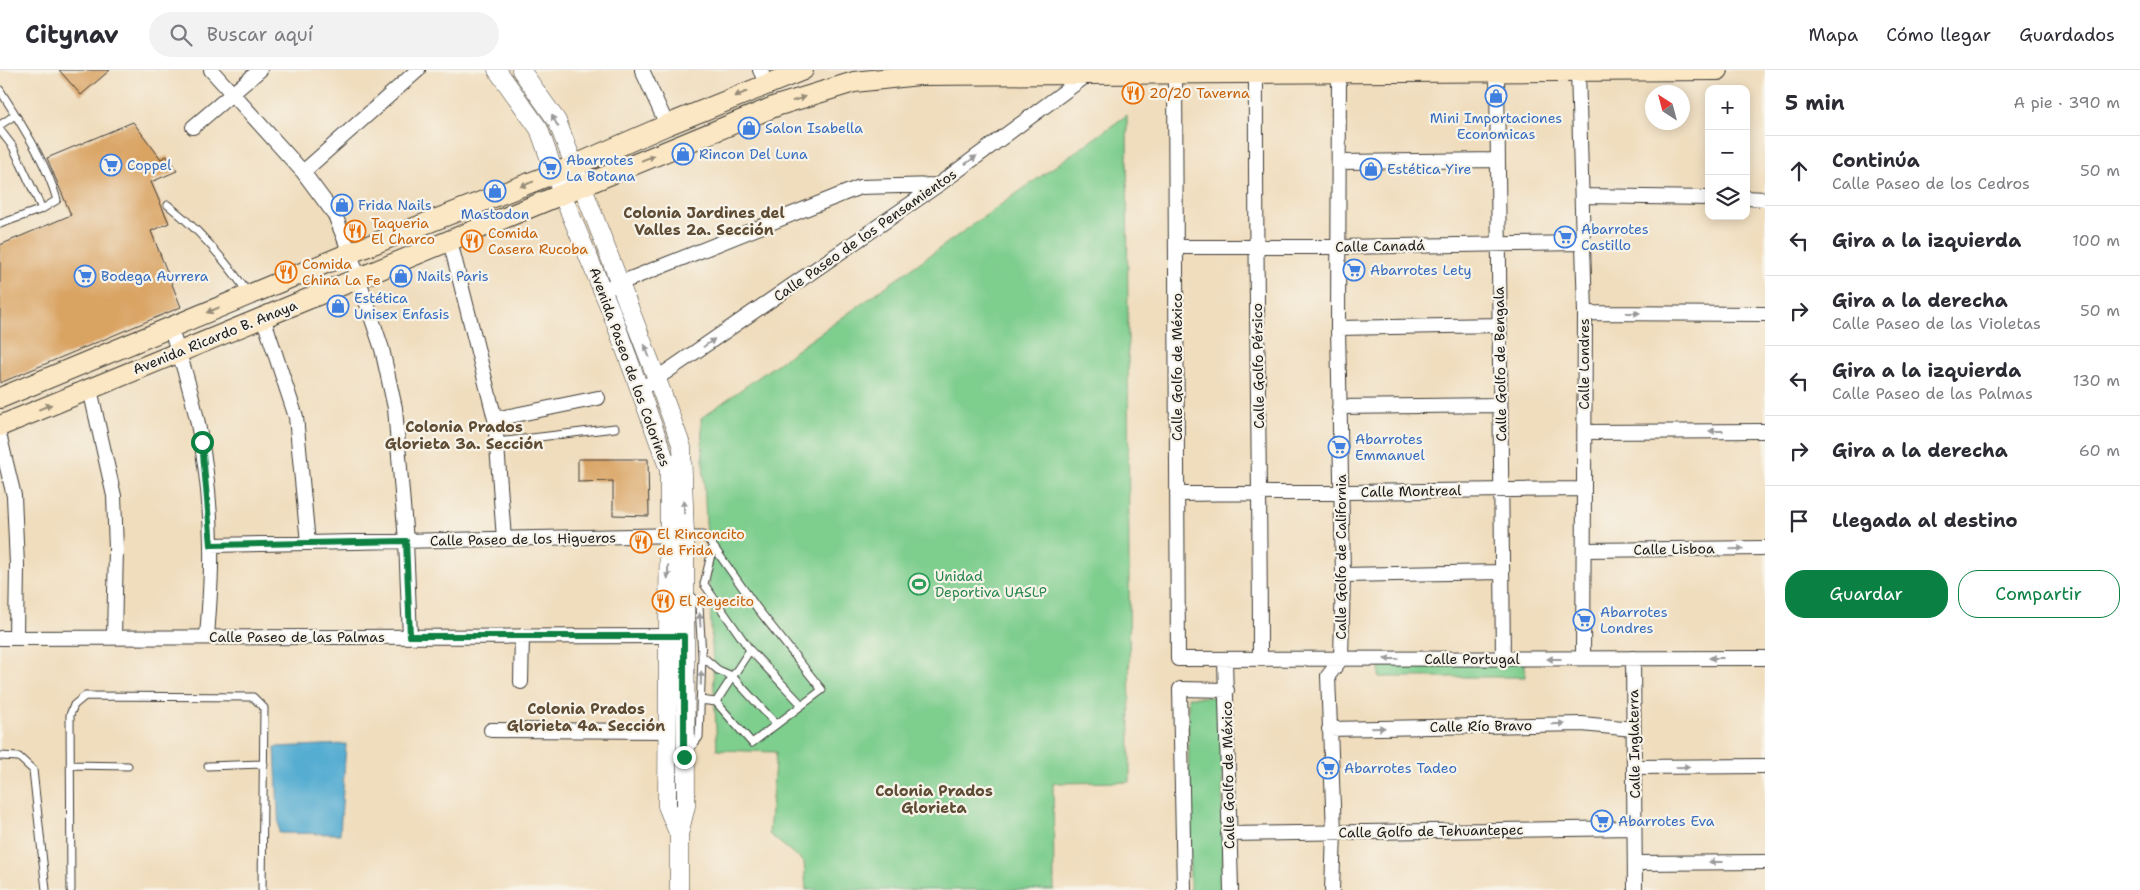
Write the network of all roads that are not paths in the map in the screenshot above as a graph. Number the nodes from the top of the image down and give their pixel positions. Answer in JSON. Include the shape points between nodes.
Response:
{"nodes":[{"id":1,"x":211,"y":70,"type":"edge"},
{"id":2,"x":260,"y":70,"type":"edge"},
{"id":3,"x":418,"y":70,"type":"edge"},
{"id":4,"x":497,"y":70,"type":"edge"},
{"id":5,"x":521,"y":70,"type":"edge"},
{"id":6,"x":642,"y":70,"type":"edge"},
{"id":7,"x":803,"y":70,"type":"edge"},
{"id":8,"x":1497,"y":70,"type":"edge"},
{"id":9,"x":1718,"y":70,"type":"edge"},
{"id":10,"x":1578,"y":71,"type":"edge"},
{"id":11,"x":1256,"y":72,"type":"junction"},
{"id":12,"x":1339,"y":72,"type":"edge"},
{"id":13,"x":1175,"y":74,"type":"junction"},
{"id":14,"x":1087,"y":75,"type":"junction"},
{"id":15,"x":764,"y":77,"type":"edge"},
{"id":16,"x":0,"y":90,"type":"edge"},
{"id":17,"x":232,"y":94,"type":"junction"},
{"id":18,"x":15,"y":115,"type":"junction"},
{"id":19,"x":0,"y":125,"type":"edge"},
{"id":20,"x":666,"y":125,"type":"junction"},
{"id":21,"x":193,"y":127,"type":"dead end"},
{"id":22,"x":0,"y":130,"type":"edge"},
{"id":23,"x":1498,"y":160,"type":"junction"},
{"id":24,"x":1340,"y":162,"type":"junction"},
{"id":25,"x":564,"y":169,"type":"junction"},
{"id":26,"x":303,"y":172,"type":"junction"},
{"id":27,"x":938,"y":184,"type":"junction"},
{"id":28,"x":582,"y":186,"type":"junction"},
{"id":29,"x":562,"y":194,"type":"junction"},
{"id":30,"x":1582,"y":196,"type":"junction"},
{"id":31,"x":1705,"y":198,"type":"edge"},
{"id":32,"x":1750,"y":198,"type":"edge"},
{"id":33,"x":1765,"y":198,"type":"edge"},
{"id":34,"x":168,"y":205,"type":"dead end"},
{"id":35,"x":42,"y":209,"type":"junction"},
{"id":36,"x":0,"y":224,"type":"edge"},
{"id":37,"x":450,"y":241,"type":"junction"},
{"id":38,"x":1498,"y":242,"type":"junction"},
{"id":39,"x":1583,"y":243,"type":"junction"},
{"id":40,"x":1176,"y":247,"type":"junction"},
{"id":41,"x":1255,"y":247,"type":"junction"},
{"id":42,"x":1339,"y":247,"type":"junction"},
{"id":43,"x":350,"y":253,"type":"junction"},
{"id":44,"x":358,"y":278,"type":"junction"},
{"id":45,"x":620,"y":283,"type":"junction"},
{"id":46,"x":602,"y":290,"type":"junction"},
{"id":47,"x":249,"y":295,"type":"junction"},
{"id":48,"x":1584,"y":313,"type":"junction"},
{"id":49,"x":1765,"y":314,"type":"edge"},
{"id":50,"x":263,"y":318,"type":"junction"},
{"id":51,"x":1498,"y":325,"type":"junction"},
{"id":52,"x":170,"y":328,"type":"junction"},
{"id":53,"x":1338,"y":328,"type":"junction"},
{"id":54,"x":180,"y":352,"type":"junction"},
{"id":55,"x":657,"y":379,"type":"junction"},
{"id":56,"x":90,"y":389,"type":"junction"},
{"id":57,"x":640,"y":390,"type":"junction"},
{"id":58,"x":0,"y":398,"type":"edge"},
{"id":59,"x":598,"y":398,"type":"dead end"},
{"id":60,"x":1500,"y":405,"type":"junction"},
{"id":61,"x":1339,"y":408,"type":"junction"},
{"id":62,"x":495,"y":420,"type":"junction"},
{"id":63,"x":0,"y":426,"type":"edge"},
{"id":64,"x":615,"y":428,"type":"dead end"},
{"id":65,"x":1765,"y":431,"type":"edge"},
{"id":66,"x":1584,"y":432,"type":"junction"},
{"id":67,"x":0,"y":438,"type":"edge"},
{"id":68,"x":497,"y":442,"type":"junction"},
{"id":69,"x":1584,"y":489,"type":"junction"},
{"id":70,"x":1501,"y":490,"type":"junction"},
{"id":71,"x":1260,"y":492,"type":"junction"},
{"id":72,"x":1341,"y":492,"type":"junction"},
{"id":73,"x":1178,"y":494,"type":"junction"},
{"id":74,"x":677,"y":535,"type":"junction"},
{"id":75,"x":504,"y":539,"type":"junction"},
{"id":76,"x":406,"y":541,"type":"junction"},
{"id":77,"x":308,"y":543,"type":"junction"},
{"id":78,"x":211,"y":545,"type":"junction"},
{"id":79,"x":713,"y":546,"type":"junction"},
{"id":80,"x":1765,"y":548,"type":"edge"},
{"id":81,"x":1584,"y":550,"type":"junction"},
{"id":82,"x":1502,"y":572,"type":"junction"},
{"id":83,"x":1343,"y":575,"type":"junction"},
{"id":84,"x":685,"y":588,"type":"junction"},
{"id":85,"x":410,"y":636,"type":"junction"},
{"id":86,"x":522,"y":636,"type":"junction"},
{"id":87,"x":675,"y":636,"type":"junction"},
{"id":88,"x":114,"y":637,"type":"junction"},
{"id":89,"x":207,"y":637,"type":"junction"},
{"id":90,"x":0,"y":638,"type":"edge"},
{"id":91,"x":16,"y":638,"type":"junction"},
{"id":92,"x":750,"y":650,"type":"junction"},
{"id":93,"x":702,"y":656,"type":"junction"},
{"id":94,"x":1583,"y":658,"type":"junction"},
{"id":95,"x":1633,"y":658,"type":"junction"},
{"id":96,"x":1765,"y":658,"type":"edge"},
{"id":97,"x":1225,"y":659,"type":"junction"},
{"id":98,"x":1260,"y":659,"type":"junction"},
{"id":99,"x":1341,"y":659,"type":"junction"},
{"id":100,"x":1503,"y":659,"type":"junction"},
{"id":101,"x":1178,"y":660,"type":"joint"},
{"id":102,"x":732,"y":676,"type":"junction"},
{"id":103,"x":521,"y":682,"type":"dead end"},
{"id":104,"x":1227,"y":690,"type":"junction"},
{"id":105,"x":700,"y":700,"type":"junction"},
{"id":106,"x":716,"y":702,"type":"junction"},
{"id":107,"x":802,"y":705,"type":"junction"},
{"id":108,"x":776,"y":724,"type":"junction"},
{"id":109,"x":1329,"y":729,"type":"junction"},
{"id":110,"x":1633,"y":729,"type":"junction"},
{"id":111,"x":491,"y":730,"type":"dead end"},
{"id":112,"x":668,"y":731,"type":"junction"},
{"id":113,"x":0,"y":756,"type":"edge"},
{"id":114,"x":684,"y":757,"type":"junction"},
{"id":115,"x":264,"y":764,"type":"junction"},
{"id":116,"x":70,"y":765,"type":"junction"},
{"id":117,"x":128,"y":766,"type":"dead end"},
{"id":118,"x":208,"y":766,"type":"dead end"},
{"id":119,"x":1765,"y":766,"type":"edge"},
{"id":120,"x":1634,"y":767,"type":"junction"},
{"id":121,"x":676,"y":781,"type":"junction"},
{"id":122,"x":667,"y":806,"type":"junction"},
{"id":123,"x":686,"y":806,"type":"junction"},
{"id":124,"x":1634,"y":828,"type":"junction"},
{"id":125,"x":1334,"y":832,"type":"junction"},
{"id":126,"x":1228,"y":834,"type":"junction"},
{"id":127,"x":679,"y":835,"type":"junction"},
{"id":128,"x":1765,"y":862,"type":"edge"},
{"id":129,"x":1635,"y":863,"type":"junction"},
{"id":130,"x":46,"y":890,"type":"edge"},
{"id":131,"x":71,"y":890,"type":"edge"},
{"id":132,"x":262,"y":890,"type":"edge"},
{"id":133,"x":679,"y":890,"type":"edge"},
{"id":134,"x":1184,"y":890,"type":"edge"},
{"id":135,"x":1231,"y":890,"type":"edge"},
{"id":136,"x":1332,"y":890,"type":"edge"},
{"id":137,"x":1635,"y":890,"type":"edge"}],
"edges":[{"from":1,"to":17,"type":"street"},
{"from":2,"to":17,"type":"street"},
{"from":3,"to":26,"type":"street"},
{"from":4,"to":25,"type":"street","name":"Avenida Paseo de los Colorines"},
{"from":25,"to":5,"type":"street","name":"Avenida Paseo de los Colorines","one_way":true,"via":[[557,121]]},
{"from":6,"to":20,"type":"street"},
{"from":7,"to":15,"type":"main road","name":"Avenida Ricardo B. Anaya"},
{"from":8,"to":10,"type":"main road","name":"Avenida Ricardo B. Anaya"},
{"from":8,"to":12,"type":"main road","name":"Avenida Ricardo B. Anaya"},
{"from":8,"to":23,"type":"street","name":"Calle Golfo de Bengala"},
{"from":9,"to":10,"type":"main road","name":"Avenida Ricardo B. Anaya"},
{"from":10,"to":30,"type":"street","name":"Calle Londres"},
{"from":11,"to":12,"type":"main road","name":"Avenida Ricardo B. Anaya"},
{"from":11,"to":13,"type":"main road","name":"Avenida Ricardo B. Anaya"},
{"from":11,"to":41,"type":"street","name":"Calle Golfo Pérsico"},
{"from":12,"to":24,"type":"street","name":"Calle Golfo de California"},
{"from":13,"to":14,"type":"main road","name":"Avenida Ricardo B. Anaya"},
{"from":13,"to":40,"type":"street","name":"Calle Golfo de México"},
{"from":27,"to":14,"type":"street","name":"Calle Paseo de los Pensamientos","one_way":true},
{"from":28,"to":14,"type":"main road","name":"Avenida Ricardo B. Anaya","one_way":true,"via":[[776,106],[854,82],[919,75]]},
{"from":15,"to":20,"type":"main road","name":"Avenida Ricardo B. Anaya","one_way":true},
{"from":16,"to":18,"type":"lane"},
{"from":17,"to":21,"type":"street"},
{"from":17,"to":26,"type":"street"},
{"from":18,"to":19,"type":"lane"},
{"from":18,"to":35,"type":"lane","via":[[54,189],[56,200]]},
{"from":20,"to":25,"type":"main road","name":"Avenida Ricardo B. Anaya"},
{"from":22,"to":35,"type":"lane","via":[[13,147]]},
{"from":23,"to":24,"type":"street"},
{"from":23,"to":38,"type":"street","name":"Calle Golfo de Bengala"},
{"from":24,"to":42,"type":"street","name":"Calle Golfo de California"},
{"from":25,"to":28,"type":"street","name":"Avenida Paseo de los Colorines"},
{"from":25,"to":29,"type":"street","name":"Avenida Paseo de los Colorines"},
{"from":25,"to":43,"type":"main road","name":"Avenida Ricardo B. Anaya","one_way":true},
{"from":26,"to":43,"type":"street","via":[[335,215]]},
{"from":27,"to":45,"type":"street","via":[[860,187]]},
{"from":55,"to":27,"type":"street","name":"Calle Paseo de los Pensamientos","one_way":true},
{"from":28,"to":29,"type":"main road","name":"Avenida Ricardo B. Anaya"},
{"from":28,"to":45,"type":"street","name":"Avenida Paseo de los Colorines"},
{"from":29,"to":37,"type":"main road","name":"Avenida Ricardo B. Anaya"},
{"from":29,"to":46,"type":"street","name":"Avenida Paseo de los Colorines"},
{"from":30,"to":31,"type":"street"},
{"from":30,"to":39,"type":"street","name":"Calle Londres"},
{"from":32,"to":33,"type":"street"},
{"from":34,"to":47,"type":"lane","via":[[191,223],[230,267]]},
{"from":35,"to":36,"type":"lane"},
{"from":37,"to":44,"type":"main road","name":"Avenida Ricardo B. Anaya"},
{"from":37,"to":62,"type":"street"},
{"from":38,"to":39,"type":"street","name":"Calle Canadá"},
{"from":38,"to":42,"type":"street","name":"Calle Canadá"},
{"from":38,"to":51,"type":"street","name":"Calle Golfo de Bengala"},
{"from":39,"to":48,"type":"street","name":"Calle Londres"},
{"from":40,"to":41,"type":"street","name":"Calle Canadá"},
{"from":40,"to":73,"type":"street","name":"Calle Golfo de México"},
{"from":41,"to":42,"type":"street","name":"Calle Canadá"},
{"from":41,"to":71,"type":"street","name":"Calle Golfo Pérsico"},
{"from":42,"to":53,"type":"street","name":"Calle Golfo de California"},
{"from":43,"to":44,"type":"street"},
{"from":43,"to":47,"type":"main road","name":"Avenida Ricardo B. Anaya"},
{"from":44,"to":50,"type":"main road","name":"Avenida Ricardo B. Anaya"},
{"from":44,"to":76,"type":"street","via":[[382,349],[396,408]]},
{"from":45,"to":46,"type":"street"},
{"from":55,"to":45,"type":"street","name":"Avenida Paseo de los Colorines","one_way":true},
{"from":46,"to":57,"type":"street","name":"Avenida Paseo de los Colorines"},
{"from":47,"to":52,"type":"main road","name":"Avenida Ricardo B. Anaya","one_way":true},
{"from":48,"to":49,"type":"street","one_way":true},
{"from":48,"to":66,"type":"street","name":"Calle Londres"},
{"from":50,"to":54,"type":"main road","name":"Avenida Ricardo B. Anaya"},
{"from":50,"to":77,"type":"street","via":[[296,417]]},
{"from":51,"to":53,"type":"street"},
{"from":51,"to":60,"type":"street","name":"Calle Golfo de Bengala"},
{"from":52,"to":54,"type":"street"},
{"from":52,"to":58,"type":"main road","name":"Avenida Ricardo B. Anaya"},
{"from":53,"to":61,"type":"street","name":"Calle Golfo de California"},
{"from":54,"to":56,"type":"main road","name":"Avenida Ricardo B. Anaya"},
{"from":54,"to":78,"type":"street","via":[[202,442]]},
{"from":55,"to":57,"type":"street","name":"Calle Paseo de los Pensamientos"},
{"from":74,"to":55,"type":"street","name":"Avenida Paseo de los Colorines","one_way":true,"via":[[682,447]]},
{"from":63,"to":56,"type":"main road","name":"Avenida Ricardo B. Anaya","one_way":true},
{"from":56,"to":88,"type":"street","via":[[114,496]]},
{"from":57,"to":74,"type":"street","name":"Avenida Paseo de los Colorines","via":[[669,470]]},
{"from":59,"to":62,"type":"street"},
{"from":60,"to":61,"type":"street"},
{"from":60,"to":70,"type":"street","name":"Calle Golfo de Bengala"},
{"from":61,"to":72,"type":"street","name":"Calle Golfo de California"},
{"from":62,"to":68,"type":"street"},
{"from":64,"to":68,"type":"lane"},
{"from":65,"to":66,"type":"street","one_way":true},
{"from":66,"to":69,"type":"street","name":"Calle Londres"},
{"from":67,"to":91,"type":"street","via":[[14,496],[18,565]]},
{"from":68,"to":75,"type":"street"},
{"from":69,"to":70,"type":"street","name":"Calle Montreal"},
{"from":69,"to":81,"type":"street","name":"Calle Londres"},
{"from":70,"to":72,"type":"street","name":"Calle Montreal"},
{"from":70,"to":82,"type":"street","name":"Calle Golfo de Bengala"},
{"from":71,"to":72,"type":"street","name":"Calle Montreal"},
{"from":71,"to":73,"type":"street","name":"Calle Montreal"},
{"from":71,"to":98,"type":"street","name":"Calle Golfo Pérsico"},
{"from":72,"to":83,"type":"street","name":"Calle Golfo de California"},
{"from":73,"to":101,"type":"street","name":"Calle Golfo de México"},
{"from":74,"to":75,"type":"street","name":"Calle Paseo de los Higueros"},
{"from":74,"to":79,"type":"lane","via":[[704,535]]},
{"from":74,"to":84,"type":"street","name":"Avenida Paseo de los Colorines"},
{"from":74,"to":87,"type":"street","name":"Avenida Paseo de los Colorines","one_way":true},
{"from":75,"to":76,"type":"street","name":"Calle Paseo de los Higueros"},
{"from":76,"to":77,"type":"street","name":"Calle Paseo de los Higueros"},
{"from":76,"to":85,"type":"street"},
{"from":77,"to":78,"type":"street","name":"Calle Paseo de los Higueros"},
{"from":78,"to":89,"type":"street"},
{"from":79,"to":92,"type":"lane","via":[[704,584]]},
{"from":79,"to":107,"type":"lane","via":[[822,690]]},
{"from":81,"to":80,"type":"street","name":"Calle Lisboa","one_way":true},
{"from":81,"to":94,"type":"street","name":"Calle Londres"},
{"from":82,"to":83,"type":"street"},
{"from":82,"to":100,"type":"street","name":"Calle Golfo de Bengala"},
{"from":83,"to":99,"type":"street","name":"Calle Golfo de California"},
{"from":84,"to":87,"type":"street","name":"Avenida Paseo de los Colorines"},
{"from":93,"to":84,"type":"lane","one_way":true,"via":[[699,605]]},
{"from":85,"to":86,"type":"street","name":"Calle Paseo de las Palmas"},
{"from":85,"to":89,"type":"street","name":"Calle Paseo de las Palmas"},
{"from":86,"to":87,"type":"street","name":"Calle Paseo de las Palmas"},
{"from":86,"to":103,"type":"street"},
{"from":87,"to":112,"type":"street","name":"Avenida Paseo de los Colorines"},
{"from":87,"to":114,"type":"street","name":"Avenida Paseo de los Colorines"},
{"from":88,"to":89,"type":"street","name":"Calle Paseo de las Palmas"},
{"from":88,"to":91,"type":"street","name":"Calle Paseo de las Palmas"},
{"from":90,"to":91,"type":"street","name":"Calle Paseo de las Palmas"},
{"from":92,"to":102,"type":"lane"},
{"from":92,"to":107,"type":"lane"},
{"from":93,"to":102,"type":"lane","via":[[718,670]]},
{"from":105,"to":93,"type":"lane","one_way":true},
{"from":94,"to":95,"type":"street","name":"Calle Portugal"},
{"from":94,"to":100,"type":"street","name":"Calle Portugal","one_way":true},
{"from":96,"to":95,"type":"street","name":"Calle Portugal","one_way":true},
{"from":95,"to":110,"type":"street","name":"Calle Inglaterra"},
{"from":97,"to":98,"type":"street","name":"Calle Portugal"},
{"from":97,"to":101,"type":"street","name":"Calle Portugal"},
{"from":97,"to":104,"type":"street","name":"Calle Golfo de México"},
{"from":98,"to":99,"type":"street","name":"Calle Portugal"},
{"from":100,"to":99,"type":"street","name":"Calle Portugal","one_way":true},
{"from":99,"to":109,"type":"street","name":"Calle Golfo de California","via":[[1328,676]]},
{"from":102,"to":106,"type":"lane"},
{"from":102,"to":108,"type":"lane"},
{"from":104,"to":126,"type":"street","name":"Calle Golfo de México"},
{"from":104,"to":134,"type":"street","via":[[1180,689]]},
{"from":105,"to":106,"type":"lane"},
{"from":105,"to":114,"type":"lane","via":[[699,737]]},
{"from":106,"to":108,"type":"lane","via":[[752,742]]},
{"from":107,"to":108,"type":"lane"},
{"from":109,"to":110,"type":"street","name":"Calle Río Bravo","one_way":true,"via":[[1582,724]]},
{"from":109,"to":125,"type":"street","name":"Calle Golfo de California"},
{"from":110,"to":120,"type":"street","name":"Calle Inglaterra"},
{"from":111,"to":112,"type":"street"},
{"from":112,"to":121,"type":"street","name":"Avenida Paseo de los Colorines"},
{"from":113,"to":130,"type":"lane","via":[[18,757],[33,770]]},
{"from":114,"to":121,"type":"street","name":"Avenida Paseo de los Colorines"},
{"from":115,"to":116,"type":"lane","via":[[264,708],[253,697],[85,696],[74,705],[70,715]]},
{"from":115,"to":118,"type":"lane"},
{"from":115,"to":132,"type":"lane"},
{"from":116,"to":117,"type":"lane"},
{"from":116,"to":131,"type":"lane"},
{"from":120,"to":119,"type":"street","one_way":true},
{"from":120,"to":124,"type":"street","name":"Calle Inglaterra"},
{"from":121,"to":122,"type":"street","name":"Avenida Paseo de los Colorines"},
{"from":121,"to":123,"type":"street","name":"Avenida Paseo de los Colorines"},
{"from":122,"to":123,"type":"street"},
{"from":122,"to":127,"type":"street","name":"Avenida Paseo de los Colorines"},
{"from":123,"to":127,"type":"street","name":"Avenida Paseo de los Colorines"},
{"from":124,"to":125,"type":"street","name":"Calle Golfo de Tehuantepec"},
{"from":124,"to":129,"type":"street","name":"Calle Inglaterra"},
{"from":125,"to":126,"type":"street","name":"Calle Golfo de Tehuantepec"},
{"from":125,"to":136,"type":"street","name":"Calle Golfo de California"},
{"from":126,"to":135,"type":"street","name":"Calle Golfo de México"},
{"from":127,"to":133,"type":"street","name":"Avenida Paseo de los Colorines"},
{"from":128,"to":129,"type":"street","one_way":true},
{"from":129,"to":137,"type":"street","name":"Calle Inglaterra"}]}
